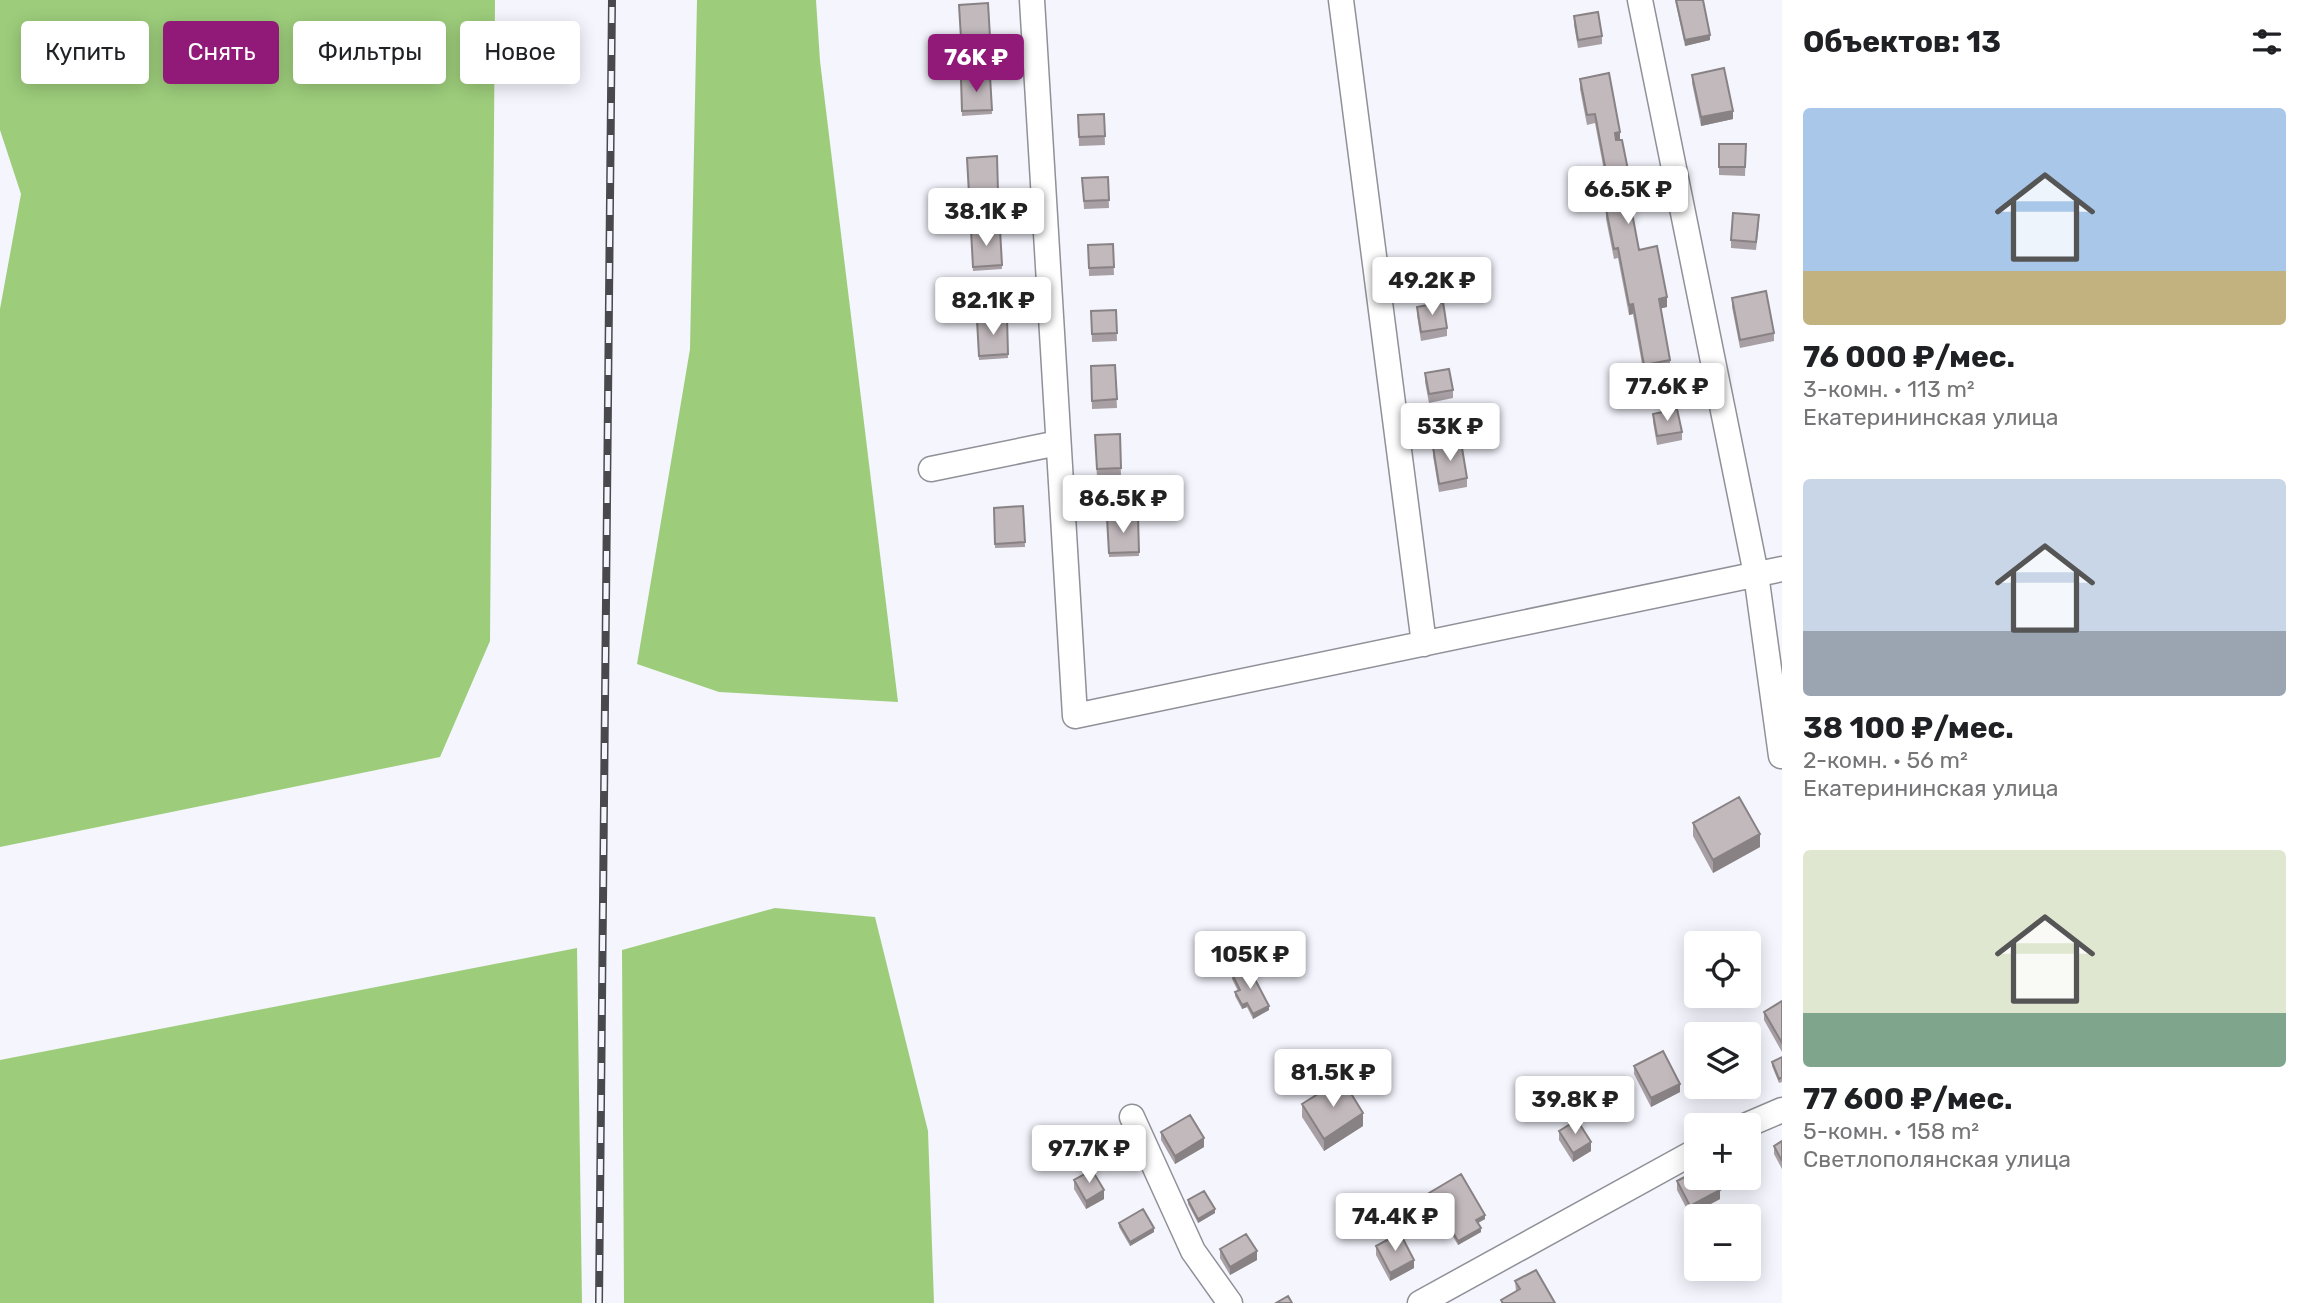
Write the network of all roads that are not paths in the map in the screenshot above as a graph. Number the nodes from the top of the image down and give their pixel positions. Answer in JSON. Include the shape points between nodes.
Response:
{"nodes":[{"id":1,"x":1031,"y":0,"type":"edge"},
{"id":2,"x":1341,"y":0,"type":"edge"},
{"id":3,"x":1640,"y":0,"type":"edge"},
{"id":4,"x":1058,"y":443,"type":"junction"},
{"id":5,"x":931,"y":469,"type":"dead end"},
{"id":6,"x":1782,"y":569,"type":"edge"},
{"id":7,"x":1756,"y":574,"type":"junction"},
{"id":8,"x":1424,"y":645,"type":"junction"},
{"id":9,"x":1781,"y":756,"type":"edge"},
{"id":10,"x":1782,"y":1110,"type":"edge"},
{"id":11,"x":1132,"y":1116,"type":"dead end"},
{"id":12,"x":1761,"y":1119,"type":"edge"},
{"id":13,"x":1684,"y":1158,"type":"edge"},
{"id":14,"x":1230,"y":1303,"type":"edge"},
{"id":15,"x":1420,"y":1303,"type":"edge"}],
"edges":[{"from":1,"to":4,"type":"street"},
{"from":2,"to":8,"type":"street"},
{"from":3,"to":7,"type":"street"},
{"from":4,"to":5,"type":"street"},
{"from":4,"to":8,"type":"street","via":[[1075,716]]},
{"from":6,"to":7,"type":"street"},
{"from":7,"to":8,"type":"street"},
{"from":7,"to":9,"type":"street"},
{"from":10,"to":12,"type":"street"},
{"from":11,"to":14,"type":"street","via":[[1193,1251]]},
{"from":13,"to":15,"type":"street"}]}
